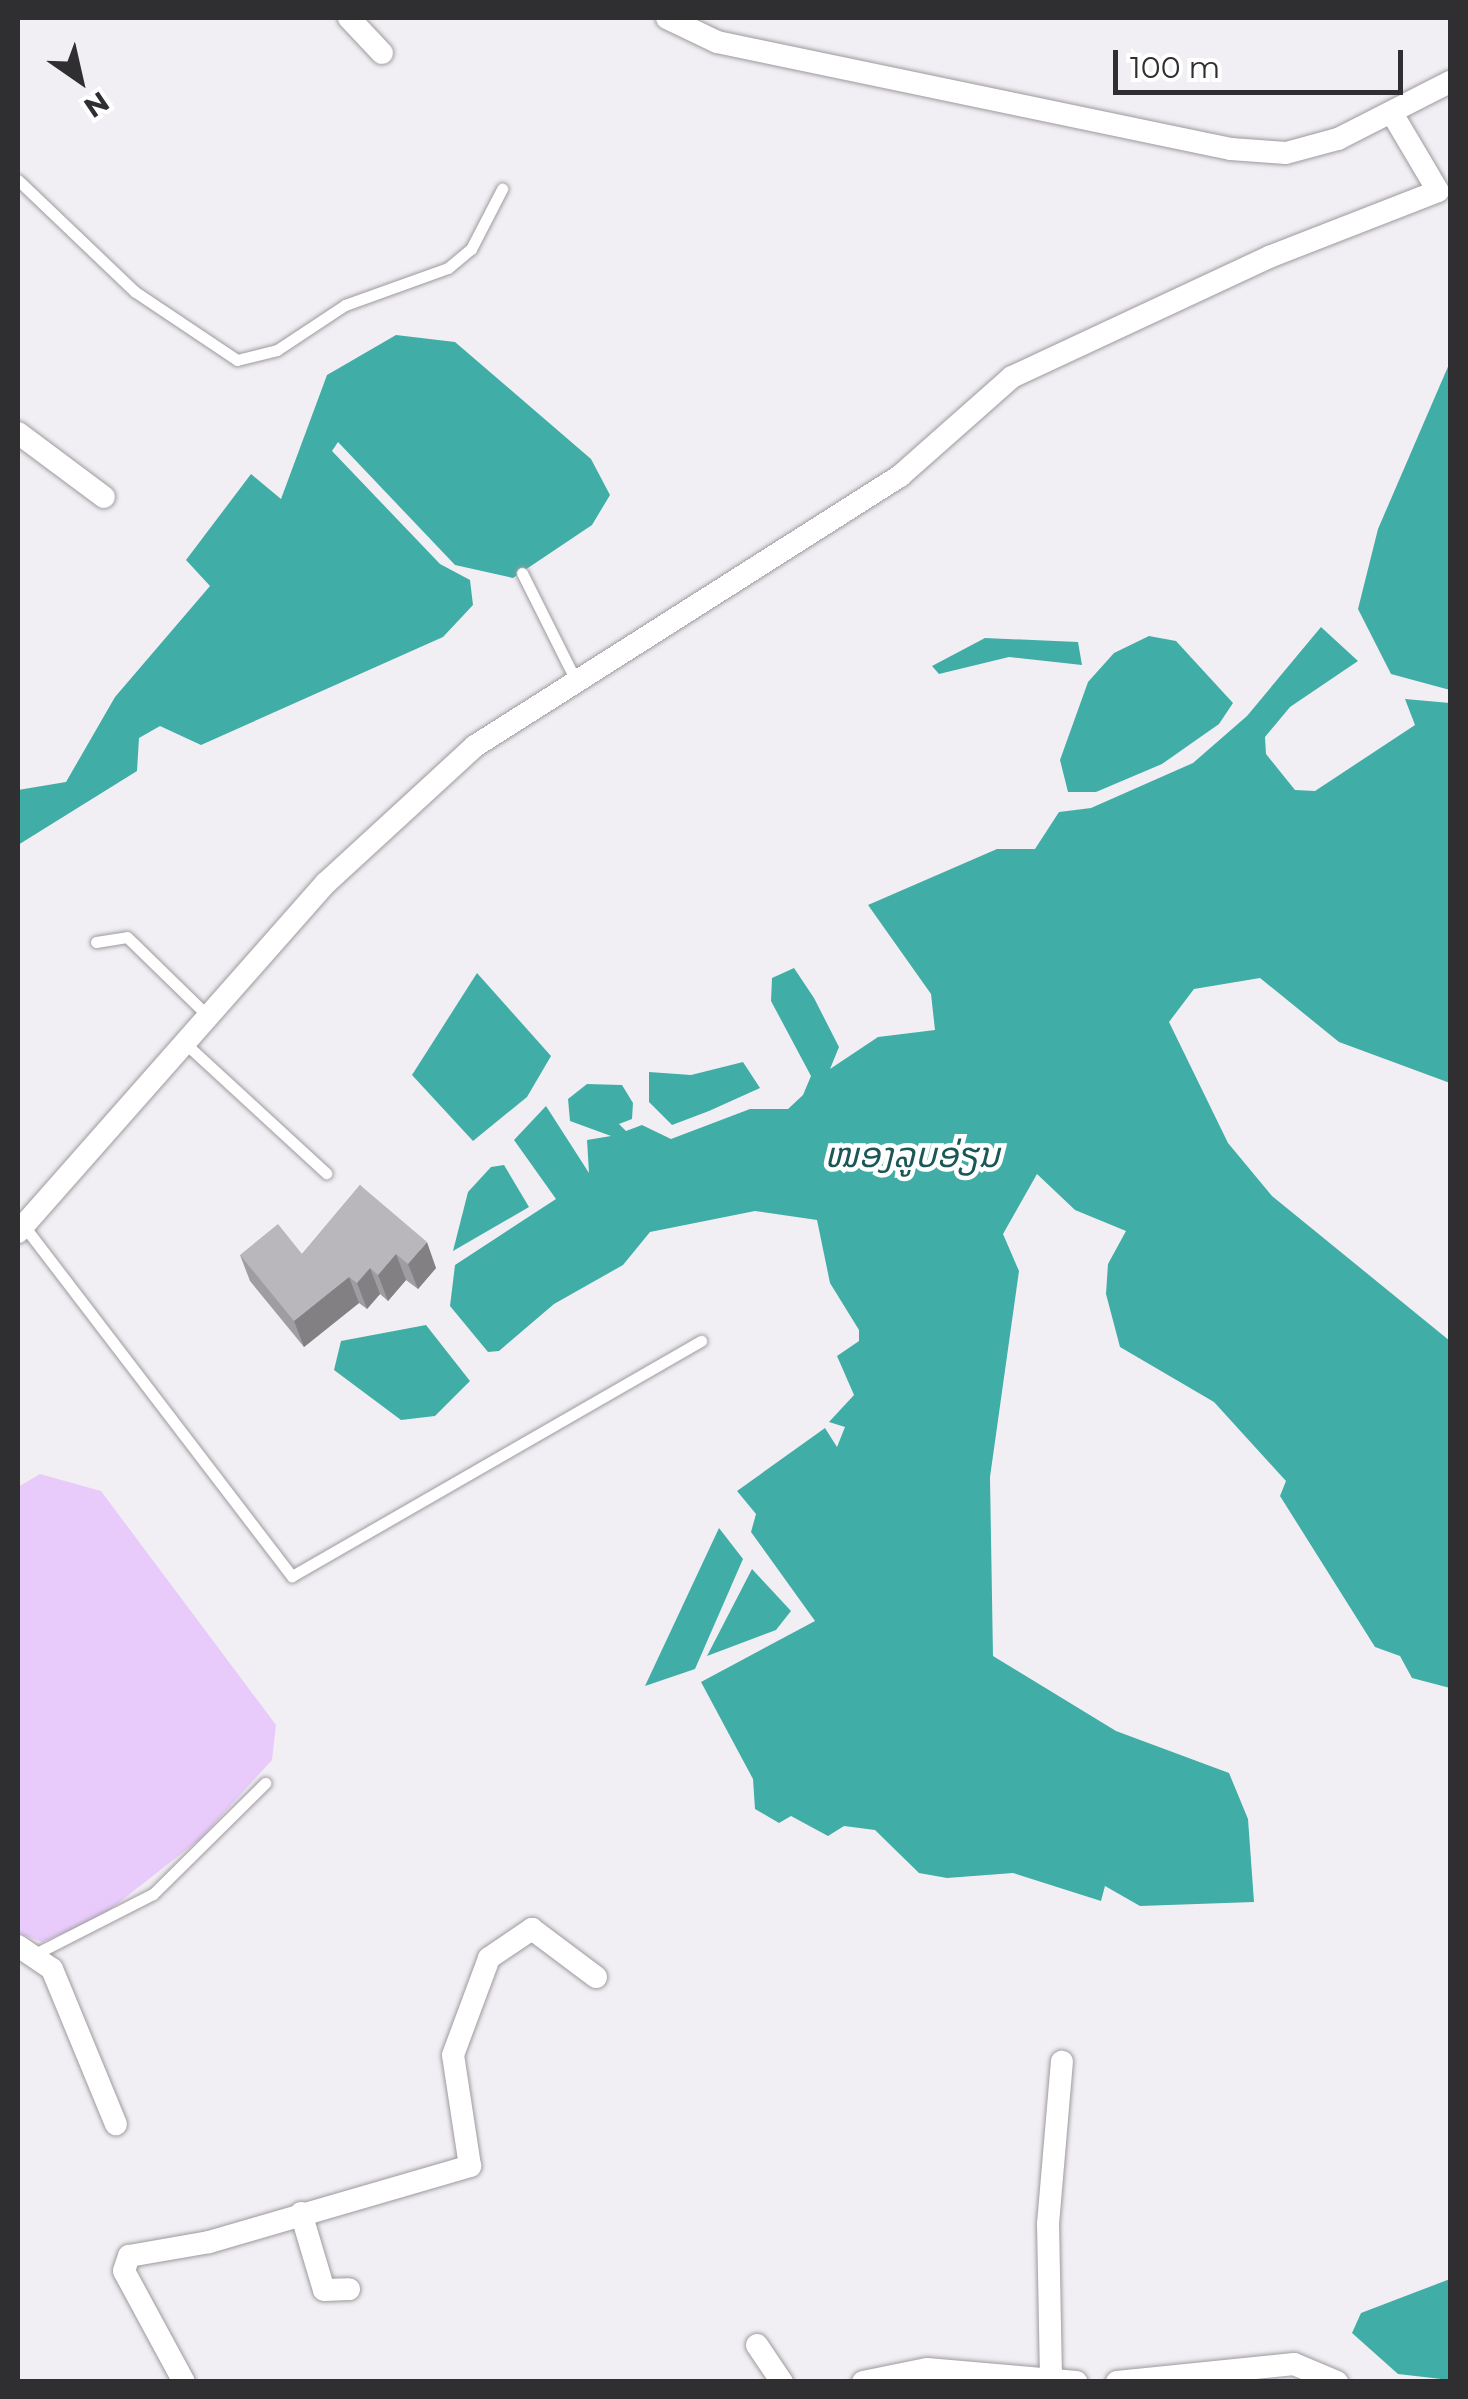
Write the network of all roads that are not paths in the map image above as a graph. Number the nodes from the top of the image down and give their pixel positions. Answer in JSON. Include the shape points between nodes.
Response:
{"nodes":[{"id":1,"x":349,"y":18,"type":"edge"},
{"id":2,"x":667,"y":18,"type":"edge"},
{"id":3,"x":382,"y":53,"type":"dead end"},
{"id":4,"x":1450,"y":82,"type":"edge"},
{"id":5,"x":1393,"y":115,"type":"junction"},
{"id":6,"x":18,"y":180,"type":"edge"},
{"id":7,"x":502,"y":189,"type":"dead end"},
{"id":8,"x":18,"y":434,"type":"edge"},
{"id":9,"x":104,"y":497,"type":"dead end"},
{"id":10,"x":522,"y":573,"type":"dead end"},
{"id":11,"x":577,"y":683,"type":"junction"},
{"id":12,"x":96,"y":942,"type":"dead end"},
{"id":13,"x":212,"y":1019,"type":"junction"},
{"id":14,"x":188,"y":1046,"type":"junction"},
{"id":15,"x":326,"y":1172,"type":"dead end"},
{"id":16,"x":21,"y":1229,"type":"edge"},
{"id":17,"x":701,"y":1342,"type":"dead end"},
{"id":18,"x":265,"y":1783,"type":"dead end"},
{"id":19,"x":28,"y":1949,"type":"edge"},
{"id":20,"x":596,"y":1977,"type":"dead end"},
{"id":21,"x":1062,"y":2062,"type":"dead end"},
{"id":22,"x":116,"y":2124,"type":"dead end"},
{"id":23,"x":301,"y":2214,"type":"junction"},
{"id":24,"x":349,"y":2289,"type":"dead end"},
{"id":25,"x":757,"y":2345,"type":"dead end"},
{"id":26,"x":926,"y":2375,"type":"edge"},
{"id":27,"x":1051,"y":2378,"type":"junction"},
{"id":28,"x":184,"y":2382,"type":"edge"},
{"id":29,"x":782,"y":2382,"type":"edge"},
{"id":30,"x":864,"y":2382,"type":"edge"},
{"id":31,"x":1076,"y":2382,"type":"edge"},
{"id":32,"x":1117,"y":2382,"type":"edge"},
{"id":33,"x":1338,"y":2382,"type":"edge"}],
"edges":[{"from":1,"to":3,"type":"street"},
{"from":2,"to":5,"type":"street","via":[[717,42],[1231,149],[1286,153]]},
{"from":4,"to":5,"type":"street"},
{"from":5,"to":11,"type":"street","via":[[1438,191],[1012,377],[900,476]]},
{"from":6,"to":7,"type":"lane","via":[[134,291],[237,360],[262,357],[344,304],[463,258]]},
{"from":8,"to":9,"type":"street"},
{"from":10,"to":11,"type":"lane"},
{"from":11,"to":13,"type":"street","via":[[448,771],[326,883]]},
{"from":12,"to":13,"type":"lane","via":[[127,937]]},
{"from":13,"to":14,"type":"street"},
{"from":14,"to":15,"type":"lane"},
{"from":14,"to":16,"type":"street"},
{"from":16,"to":17,"type":"lane","via":[[292,1576]]},
{"from":18,"to":19,"type":"lane","via":[[153,1894]]},
{"from":19,"to":22,"type":"street"},
{"from":20,"to":23,"type":"street","via":[[532,1928],[505,1943],[478,1978],[453,2055],[470,2166]]},
{"from":21,"to":27,"type":"street","via":[[1048,2224]]},
{"from":23,"to":24,"type":"street","via":[[324,2290]]},
{"from":23,"to":28,"type":"street","via":[[209,2242],[140,2248],[125,2260]]},
{"from":25,"to":29,"type":"street"},
{"from":26,"to":27,"type":"street"},
{"from":26,"to":30,"type":"street"},
{"from":27,"to":31,"type":"street"},
{"from":32,"to":33,"type":"street","via":[[1294,2364]]}]}
